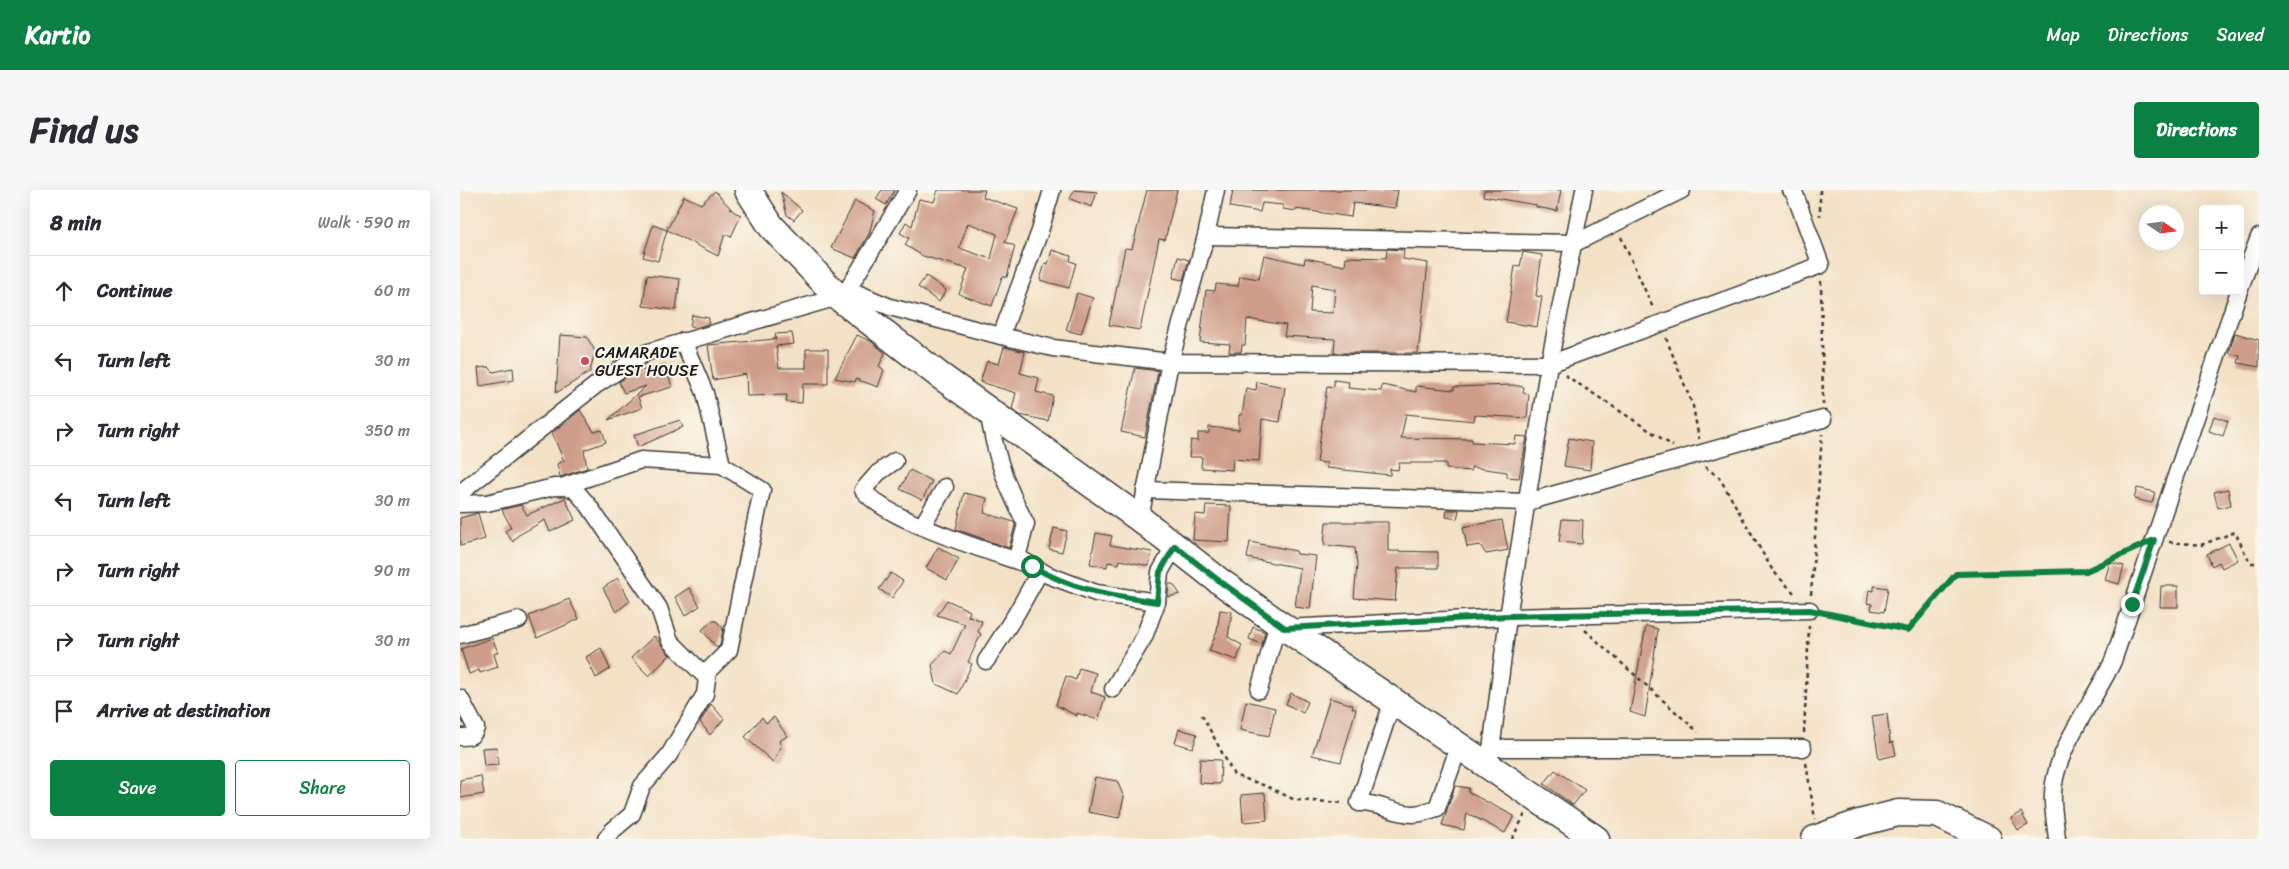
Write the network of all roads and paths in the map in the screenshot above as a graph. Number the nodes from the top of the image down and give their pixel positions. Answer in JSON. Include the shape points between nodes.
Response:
{"nodes":[{"id":1,"x":748,"y":190,"type":"edge"},
{"id":2,"x":908,"y":190,"type":"edge"},
{"id":3,"x":1052,"y":190,"type":"edge"},
{"id":4,"x":1216,"y":190,"type":"edge"},
{"id":5,"x":1584,"y":190,"type":"edge"},
{"id":6,"x":1682,"y":190,"type":"edge"},
{"id":7,"x":1791,"y":190,"type":"edge"},
{"id":8,"x":1820,"y":190,"type":"edge"},
{"id":9,"x":1820,"y":218,"type":"dead end"},
{"id":10,"x":1206,"y":236,"type":"junction"},
{"id":11,"x":2259,"y":237,"type":"edge"},
{"id":12,"x":1574,"y":243,"type":"junction"},
{"id":13,"x":1821,"y":265,"type":"junction"},
{"id":14,"x":2244,"y":279,"type":"edge"},
{"id":15,"x":843,"y":293,"type":"junction"},
{"id":16,"x":2238,"y":295,"type":"edge"},
{"id":17,"x":1001,"y":336,"type":"junction"},
{"id":18,"x":683,"y":341,"type":"junction"},
{"id":19,"x":1170,"y":362,"type":"junction"},
{"id":20,"x":1549,"y":364,"type":"junction"},
{"id":21,"x":988,"y":410,"type":"junction"},
{"id":22,"x":1823,"y":419,"type":"junction"},
{"id":23,"x":1689,"y":457,"type":"junction"},
{"id":24,"x":895,"y":461,"type":"dead end"},
{"id":25,"x":722,"y":465,"type":"junction"},
{"id":26,"x":945,"y":486,"type":"dead end"},
{"id":27,"x":561,"y":487,"type":"junction"},
{"id":28,"x":1145,"y":490,"type":"junction"},
{"id":29,"x":460,"y":494,"type":"edge"},
{"id":30,"x":1527,"y":502,"type":"junction"},
{"id":31,"x":460,"y":504,"type":"edge"},
{"id":32,"x":1140,"y":518,"type":"junction"},
{"id":33,"x":922,"y":526,"type":"junction"},
{"id":34,"x":2154,"y":540,"type":"junction"},
{"id":35,"x":1175,"y":546,"type":"junction"},
{"id":36,"x":2259,"y":563,"type":"edge"},
{"id":37,"x":1036,"y":569,"type":"junction"},
{"id":38,"x":1157,"y":602,"type":"junction"},
{"id":39,"x":1810,"y":610,"type":"junction"},
{"id":40,"x":1569,"y":615,"type":"junction"},
{"id":41,"x":1508,"y":616,"type":"junction"},
{"id":42,"x":519,"y":620,"type":"dead end"},
{"id":43,"x":1281,"y":625,"type":"junction"},
{"id":44,"x":460,"y":635,"type":"edge"},
{"id":45,"x":986,"y":661,"type":"dead end"},
{"id":46,"x":708,"y":670,"type":"junction"},
{"id":47,"x":1113,"y":689,"type":"dead end"},
{"id":48,"x":1259,"y":690,"type":"dead end"},
{"id":49,"x":460,"y":698,"type":"edge"},
{"id":50,"x":1393,"y":700,"type":"junction"},
{"id":51,"x":1202,"y":715,"type":"dead end"},
{"id":52,"x":460,"y":737,"type":"edge"},
{"id":53,"x":1459,"y":746,"type":"junction"},
{"id":54,"x":1716,"y":748,"type":"junction"},
{"id":55,"x":1803,"y":748,"type":"junction"},
{"id":56,"x":1490,"y":757,"type":"junction"},
{"id":57,"x":1533,"y":797,"type":"junction"},
{"id":58,"x":1359,"y":803,"type":"junction"},
{"id":59,"x":1817,"y":838,"type":"edge"},
{"id":60,"x":606,"y":839,"type":"edge"},
{"id":61,"x":1512,"y":839,"type":"edge"},
{"id":62,"x":1596,"y":839,"type":"edge"},
{"id":63,"x":1988,"y":839,"type":"edge"},
{"id":64,"x":2057,"y":839,"type":"edge"}],
"edges":[{"from":1,"to":15,"type":"main road","via":[[771,226]]},
{"from":2,"to":15,"type":"street"},
{"from":3,"to":17,"type":"street"},
{"from":4,"to":10,"type":"street"},
{"from":5,"to":12,"type":"street"},
{"from":6,"to":12,"type":"street"},
{"from":7,"to":13,"type":"street"},
{"from":8,"to":9,"type":"path"},
{"from":10,"to":12,"type":"street"},
{"from":10,"to":19,"type":"street"},
{"from":11,"to":14,"type":"street"},
{"from":12,"to":20,"type":"street"},
{"from":13,"to":20,"type":"street"},
{"from":13,"to":22,"type":"path"},
{"from":15,"to":17,"type":"street"},
{"from":15,"to":18,"type":"street","via":[[726,331]]},
{"from":15,"to":21,"type":"main road"},
{"from":16,"to":34,"type":"street"},
{"from":17,"to":19,"type":"street","via":[[1053,348]]},
{"from":18,"to":25,"type":"street","via":[[705,394]]},
{"from":18,"to":29,"type":"street","via":[[645,353],[596,385]]},
{"from":19,"to":20,"type":"street"},
{"from":19,"to":28,"type":"street"},
{"from":20,"to":23,"type":"path"},
{"from":20,"to":30,"type":"street"},
{"from":21,"to":32,"type":"main road"},
{"from":21,"to":37,"type":"street","via":[[993,446],[1009,492],[1026,524],[1016,557]]},
{"from":22,"to":23,"type":"street"},
{"from":22,"to":39,"type":"path"},
{"from":23,"to":30,"type":"street"},
{"from":23,"to":39,"type":"path","via":[[1719,477],[1773,571]]},
{"from":24,"to":33,"type":"street","via":[[878,473],[863,490],[870,498]]},
{"from":25,"to":27,"type":"street","via":[[641,460]]},
{"from":25,"to":46,"type":"street","via":[[762,490],[729,650]]},
{"from":26,"to":33,"type":"street"},
{"from":27,"to":31,"type":"street","via":[[488,503]]},
{"from":27,"to":46,"type":"street","via":[[575,490],[589,506],[659,608],[670,641],[704,675]]},
{"from":28,"to":30,"type":"street"},
{"from":28,"to":32,"type":"street"},
{"from":30,"to":41,"type":"street"},
{"from":32,"to":35,"type":"main road"},
{"from":33,"to":37,"type":"street"},
{"from":34,"to":36,"type":"path","via":[[2201,545],[2234,532],[2250,563]]},
{"from":34,"to":39,"type":"path","via":[[2086,571],[1956,574],[1908,630]]},
{"from":34,"to":64,"type":"street","via":[[2113,661],[2074,730],[2055,776],[2053,796]]},
{"from":35,"to":38,"type":"street","via":[[1160,572]]},
{"from":35,"to":43,"type":"main road"},
{"from":37,"to":38,"type":"street","via":[[1096,593]]},
{"from":37,"to":45,"type":"street","via":[[1016,614]]},
{"from":38,"to":47,"type":"street","via":[[1144,637]]},
{"from":39,"to":40,"type":"street"},
{"from":39,"to":55,"type":"path"},
{"from":40,"to":41,"type":"street"},
{"from":40,"to":54,"type":"path"},
{"from":41,"to":43,"type":"street"},
{"from":41,"to":56,"type":"street"},
{"from":42,"to":44,"type":"street"},
{"from":43,"to":48,"type":"street"},
{"from":43,"to":50,"type":"main road"},
{"from":46,"to":60,"type":"street","via":[[706,694],[669,755],[642,786],[632,814]]},
{"from":49,"to":52,"type":"street","via":[[476,728],[469,737]]},
{"from":50,"to":53,"type":"main road"},
{"from":50,"to":58,"type":"street"},
{"from":51,"to":58,"type":"path","via":[[1234,775],[1296,800]]},
{"from":53,"to":56,"type":"main road"},
{"from":53,"to":58,"type":"street","via":[[1437,808],[1414,814],[1370,802]]},
{"from":54,"to":55,"type":"street"},
{"from":54,"to":56,"type":"street"},
{"from":55,"to":59,"type":"path"},
{"from":56,"to":57,"type":"main road"},
{"from":57,"to":61,"type":"path"},
{"from":57,"to":62,"type":"main road"},
{"from":59,"to":63,"type":"main road","via":[[1898,813],[1937,814]]}]}
